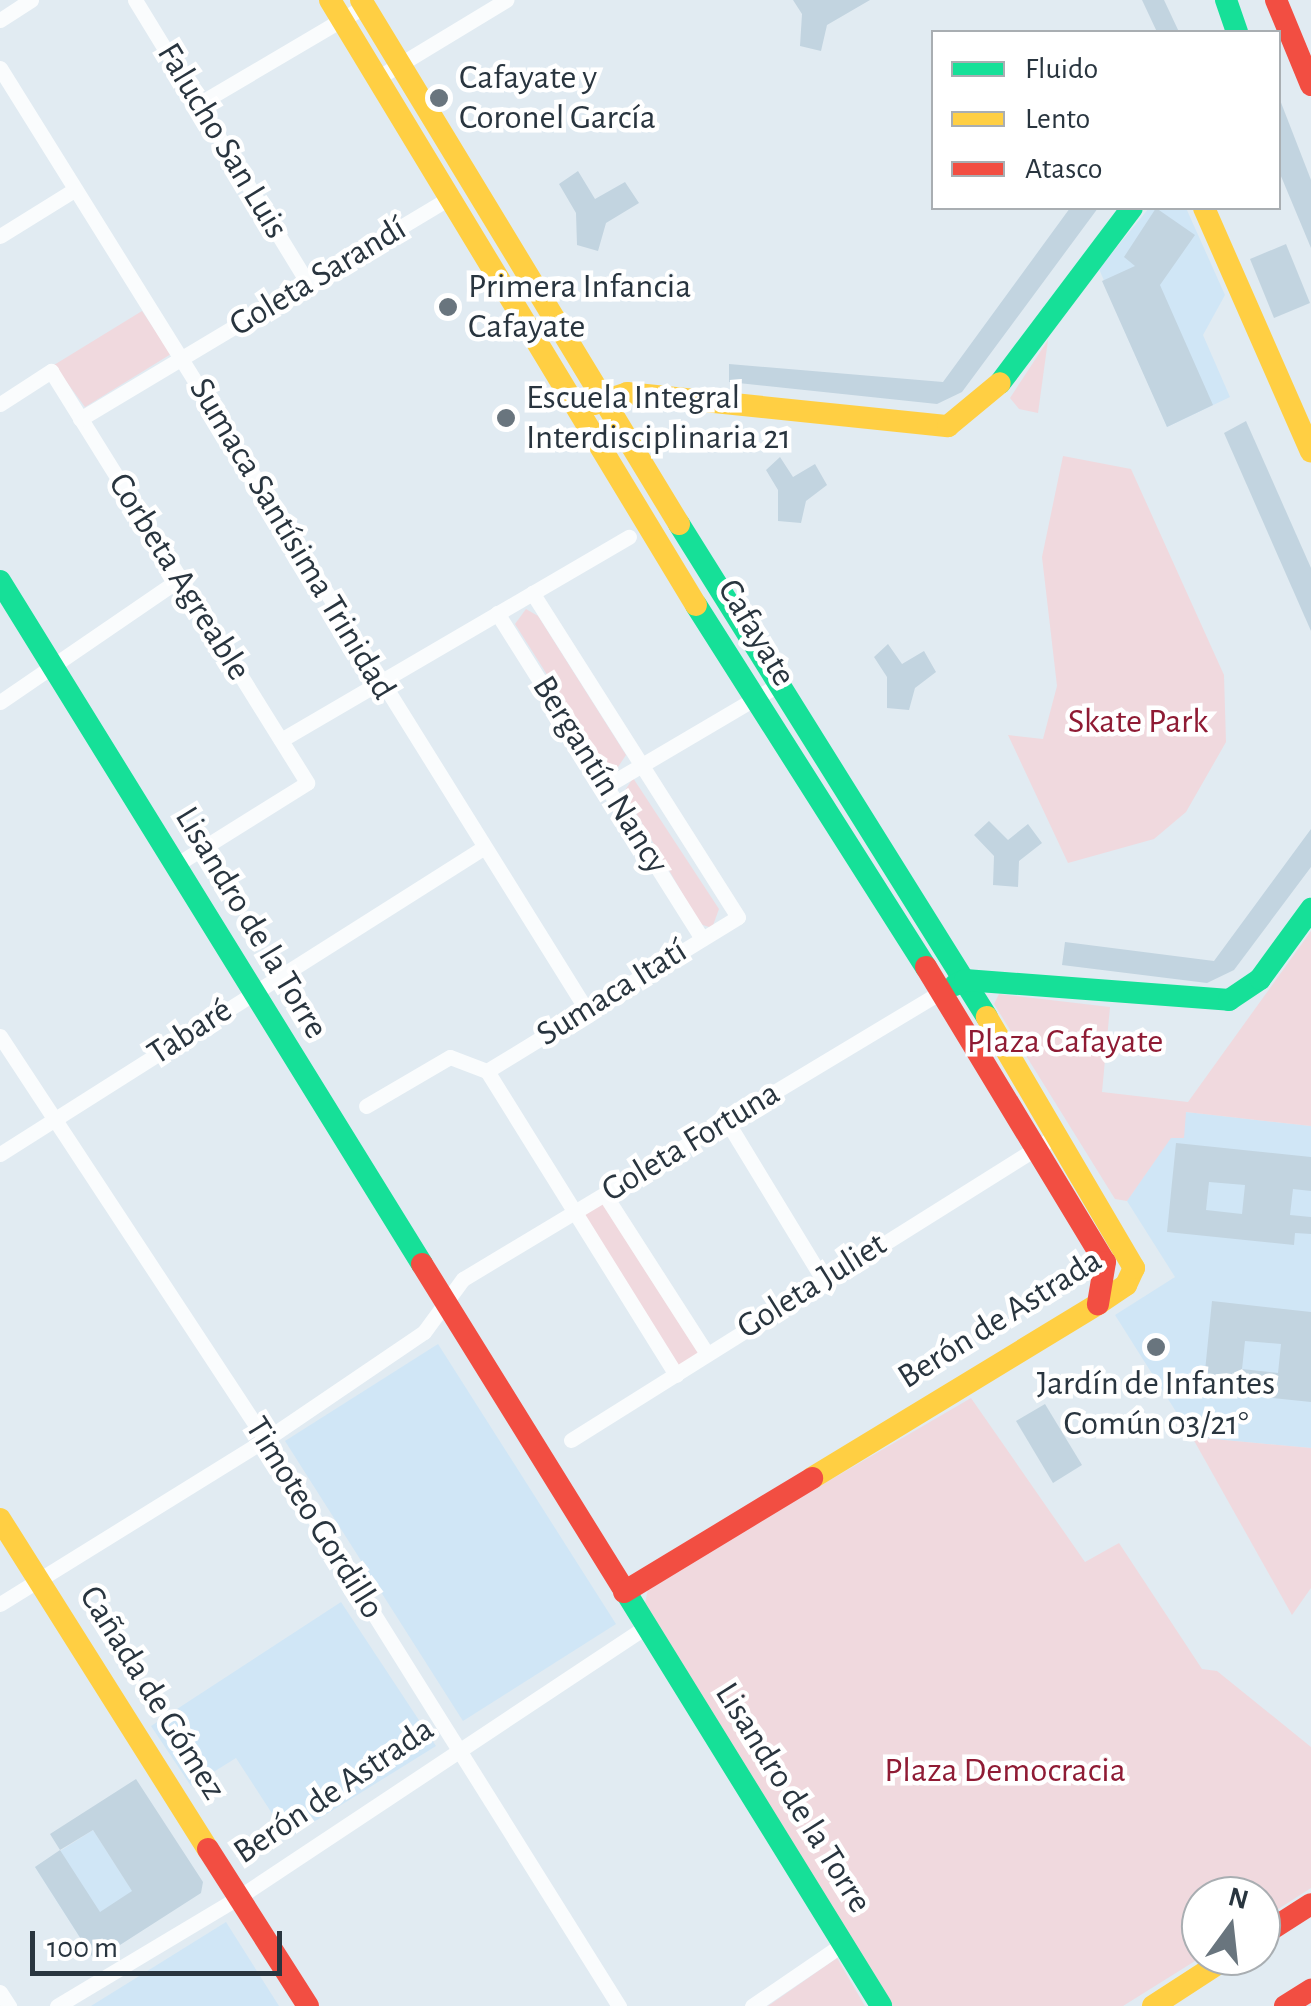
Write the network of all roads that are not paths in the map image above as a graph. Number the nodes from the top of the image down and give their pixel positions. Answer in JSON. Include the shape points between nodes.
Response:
{"nodes":[{"id":1,"x":31,"y":0,"type":"edge"},
{"id":2,"x":135,"y":0,"type":"edge"},
{"id":3,"x":330,"y":0,"type":"edge"},
{"id":4,"x":506,"y":0,"type":"edge"},
{"id":5,"x":1226,"y":0,"type":"edge"},
{"id":6,"x":1276,"y":0,"type":"edge"},
{"id":7,"x":363,"y":3,"type":"edge"},
{"id":8,"x":0,"y":20,"type":"edge"},
{"id":9,"x":343,"y":21,"type":"junction"},
{"id":10,"x":1236,"y":30,"type":"edge"},
{"id":11,"x":402,"y":64,"type":"junction"},
{"id":12,"x":0,"y":68,"type":"edge"},
{"id":13,"x":379,"y":77,"type":"junction"},
{"id":14,"x":1311,"y":85,"type":"edge"},
{"id":15,"x":202,"y":102,"type":"junction"},
{"id":16,"x":74,"y":190,"type":"junction"},
{"id":17,"x":452,"y":196,"type":"junction"},
{"id":18,"x":1130,"y":210,"type":"edge"},
{"id":19,"x":1205,"y":210,"type":"edge"},
{"id":20,"x":0,"y":236,"type":"edge"},
{"id":21,"x":308,"y":283,"type":"junction"},
{"id":22,"x":182,"y":358,"type":"junction"},
{"id":23,"x":603,"y":399,"type":"junction"},
{"id":24,"x":0,"y":404,"type":"edge"},
{"id":25,"x":582,"y":412,"type":"junction"},
{"id":26,"x":80,"y":419,"type":"junction"},
{"id":27,"x":1311,"y":452,"type":"edge"},
{"id":28,"x":629,"y":536,"type":"dead end"},
{"id":29,"x":178,"y":580,"type":"junction"},
{"id":30,"x":0,"y":582,"type":"edge"},
{"id":31,"x":532,"y":593,"type":"junction"},
{"id":32,"x":497,"y":613,"type":"junction"},
{"id":33,"x":52,"y":665,"type":"junction"},
{"id":34,"x":380,"y":684,"type":"junction"},
{"id":35,"x":778,"y":685,"type":"junction"},
{"id":36,"x":754,"y":698,"type":"junction"},
{"id":37,"x":0,"y":702,"type":"edge"},
{"id":38,"x":281,"y":740,"type":"junction"},
{"id":39,"x":642,"y":766,"type":"junction"},
{"id":40,"x":608,"y":785,"type":"junction"},
{"id":41,"x":483,"y":848,"type":"junction"},
{"id":42,"x":176,"y":865,"type":"junction"},
{"id":43,"x":1311,"y":908,"type":"edge"},
{"id":44,"x":738,"y":917,"type":"joint"},
{"id":45,"x":702,"y":938,"type":"junction"},
{"id":46,"x":965,"y":980,"type":"junction"},
{"id":47,"x":944,"y":990,"type":"junction"},
{"id":48,"x":250,"y":994,"type":"junction"},
{"id":49,"x":586,"y":1009,"type":"junction"},
{"id":50,"x":0,"y":1036,"type":"edge"},
{"id":51,"x":487,"y":1071,"type":"junction"},
{"id":52,"x":366,"y":1106,"type":"dead end"},
{"id":53,"x":53,"y":1120,"type":"junction"},
{"id":54,"x":726,"y":1120,"type":"junction"},
{"id":55,"x":1048,"y":1141,"type":"junction"},
{"id":56,"x":0,"y":1154,"type":"edge"},
{"id":57,"x":605,"y":1195,"type":"junction"},
{"id":58,"x":572,"y":1214,"type":"junction"},
{"id":59,"x":1127,"y":1248,"type":"joint"},
{"id":60,"x":822,"y":1278,"type":"junction"},
{"id":61,"x":444,"y":1301,"type":"junction"},
{"id":62,"x":1098,"y":1304,"type":"junction"},
{"id":63,"x":707,"y":1354,"type":"junction"},
{"id":64,"x":676,"y":1374,"type":"junction"},
{"id":65,"x":265,"y":1440,"type":"junction"},
{"id":66,"x":571,"y":1440,"type":"dead end"},
{"id":67,"x":0,"y":1519,"type":"edge"},
{"id":68,"x":38,"y":1578,"type":"junction"},
{"id":69,"x":624,"y":1592,"type":"junction"},
{"id":70,"x":0,"y":1604,"type":"edge"},
{"id":71,"x":645,"y":1627,"type":"junction"},
{"id":72,"x":456,"y":1752,"type":"junction"},
{"id":73,"x":239,"y":1896,"type":"junction"},
{"id":74,"x":1311,"y":1904,"type":"edge"},
{"id":75,"x":1281,"y":1923,"type":"edge"},
{"id":76,"x":842,"y":1944,"type":"junction"},
{"id":77,"x":1199,"y":1976,"type":"edge"},
{"id":78,"x":1311,"y":1990,"type":"edge"},
{"id":79,"x":0,"y":1992,"type":"edge"},
{"id":80,"x":9,"y":2006,"type":"edge"},
{"id":81,"x":57,"y":2006,"type":"edge"},
{"id":82,"x":308,"y":2006,"type":"edge"},
{"id":83,"x":619,"y":2006,"type":"edge"},
{"id":84,"x":752,"y":2006,"type":"edge"},
{"id":85,"x":882,"y":2006,"type":"edge"},
{"id":86,"x":1153,"y":2006,"type":"edge"},
{"id":87,"x":1285,"y":2006,"type":"edge"}],
"edges":[{"from":1,"to":8,"type":"street"},
{"from":2,"to":15,"type":"street","name":"Falucho San Luis"},
{"from":3,"to":9,"type":"street","name":"Cafayate"},
{"from":4,"to":11,"type":"street"},
{"from":5,"to":10,"type":"street"},
{"from":6,"to":14,"type":"street"},
{"from":7,"to":9,"type":"street"},
{"from":7,"to":11,"type":"street","name":"Cafayate"},
{"from":9,"to":13,"type":"street","name":"Cafayate"},
{"from":9,"to":15,"type":"street"},
{"from":11,"to":13,"type":"street"},
{"from":11,"to":23,"type":"street","name":"Cafayate"},
{"from":12,"to":16,"type":"street","name":"Sumaca Santísima Trinidad"},
{"from":13,"to":17,"type":"street","name":"Cafayate"},
{"from":15,"to":21,"type":"street","name":"Falucho San Luis"},
{"from":16,"to":20,"type":"street"},
{"from":16,"to":22,"type":"street","name":"Sumaca Santísima Trinidad"},
{"from":17,"to":21,"type":"street","name":"Goleta Sarandí"},
{"from":17,"to":25,"type":"street","name":"Cafayate"},
{"from":18,"to":23,"type":"street","via":[[990,395],[948,426],[628,392]]},
{"from":19,"to":27,"type":"street"},
{"from":21,"to":22,"type":"street","name":"Goleta Sarandí"},
{"from":22,"to":26,"type":"street","name":"Goleta Sarandí"},
{"from":22,"to":34,"type":"street","name":"Sumaca Santísima Trinidad"},
{"from":23,"to":25,"type":"street"},
{"from":23,"to":35,"type":"street","name":"Cafayate"},
{"from":24,"to":26,"type":"street","name":"Corbeta Agreable","via":[[51,371]]},
{"from":25,"to":36,"type":"street","name":"Cafayate"},
{"from":26,"to":29,"type":"street","name":"Corbeta Agreable"},
{"from":28,"to":31,"type":"street"},
{"from":29,"to":33,"type":"street"},
{"from":29,"to":38,"type":"street","name":"Corbeta Agreable"},
{"from":30,"to":33,"type":"street","name":"Lisandro de la Torre"},
{"from":31,"to":32,"type":"street"},
{"from":31,"to":39,"type":"street","name":"Bergantín Nancy"},
{"from":32,"to":34,"type":"street"},
{"from":32,"to":40,"type":"street","name":"Bergantín Nancy"},
{"from":33,"to":37,"type":"street"},
{"from":33,"to":42,"type":"street","name":"Lisandro de la Torre"},
{"from":34,"to":38,"type":"street"},
{"from":34,"to":41,"type":"street","name":"Sumaca Santísima Trinidad"},
{"from":35,"to":36,"type":"street"},
{"from":35,"to":46,"type":"street","name":"Cafayate"},
{"from":36,"to":39,"type":"street"},
{"from":36,"to":47,"type":"street","name":"Cafayate"},
{"from":38,"to":42,"type":"street","name":"Corbeta Agreable","via":[[307,783]]},
{"from":39,"to":40,"type":"street"},
{"from":39,"to":44,"type":"street","name":"Bergantín Nancy"},
{"from":40,"to":45,"type":"street","name":"Bergantín Nancy"},
{"from":41,"to":48,"type":"street","name":"Tabaré"},
{"from":41,"to":49,"type":"street","name":"Sumaca Santísima Trinidad"},
{"from":42,"to":48,"type":"street","name":"Lisandro de la Torre"},
{"from":43,"to":46,"type":"street","via":[[1260,979],[1229,1000]]},
{"from":44,"to":45,"type":"street","name":"Sumaca Itatí"},
{"from":45,"to":49,"type":"street","name":"Sumaca Itatí"},
{"from":46,"to":47,"type":"street"},
{"from":46,"to":55,"type":"street","name":"Cafayate"},
{"from":47,"to":54,"type":"street","name":"Goleta Fortuna"},
{"from":47,"to":55,"type":"street","name":"Cafayate"},
{"from":48,"to":53,"type":"street","name":"Tabaré"},
{"from":48,"to":61,"type":"street","name":"Lisandro de la Torre"},
{"from":49,"to":51,"type":"street","name":"Sumaca Itatí"},
{"from":50,"to":53,"type":"street","name":"Timoteo Gordillo"},
{"from":51,"to":52,"type":"street","via":[[450,1057]]},
{"from":51,"to":58,"type":"street"},
{"from":53,"to":56,"type":"street","name":"Tabaré"},
{"from":53,"to":65,"type":"street","name":"Timoteo Gordillo"},
{"from":54,"to":57,"type":"street","name":"Goleta Fortuna"},
{"from":54,"to":60,"type":"street"},
{"from":55,"to":59,"type":"street","name":"Cafayate"},
{"from":55,"to":60,"type":"street","name":"Goleta Juliet"},
{"from":55,"to":62,"type":"street","name":"Cafayate","via":[[1100,1251],[1106,1274]]},
{"from":57,"to":58,"type":"street","name":"Goleta Fortuna"},
{"from":57,"to":63,"type":"street"},
{"from":58,"to":61,"type":"street","name":"Goleta Fortuna","via":[[464,1279]]},
{"from":58,"to":64,"type":"street"},
{"from":59,"to":62,"type":"street","name":"Berón de Astrada","via":[[1132,1277]]},
{"from":60,"to":63,"type":"street","name":"Goleta Juliet"},
{"from":61,"to":65,"type":"street","name":"Goleta Fortuna","via":[[424,1332]]},
{"from":61,"to":69,"type":"street","name":"Lisandro de la Torre"},
{"from":62,"to":69,"type":"street","name":"Berón de Astrada"},
{"from":63,"to":64,"type":"street","name":"Goleta Juliet"},
{"from":64,"to":66,"type":"street","name":"Goleta Juliet"},
{"from":65,"to":68,"type":"street","name":"Goleta Fortuna"},
{"from":65,"to":72,"type":"street","name":"Timoteo Gordillo"},
{"from":67,"to":68,"type":"street","name":"Cañada de Gómez"},
{"from":68,"to":70,"type":"street","name":"Goleta Fortuna"},
{"from":68,"to":73,"type":"street","name":"Cañada de Gómez"},
{"from":69,"to":71,"type":"street","name":"Lisandro de la Torre"},
{"from":71,"to":72,"type":"street","name":"Berón de Astrada"},
{"from":71,"to":76,"type":"street","name":"Lisandro de la Torre"},
{"from":72,"to":73,"type":"street","name":"Berón de Astrada"},
{"from":72,"to":83,"type":"street","name":"Timoteo Gordillo"},
{"from":73,"to":81,"type":"street","name":"Berón de Astrada"},
{"from":73,"to":82,"type":"street","name":"Cañada de Gómez"},
{"from":74,"to":75,"type":"street"},
{"from":76,"to":84,"type":"street"},
{"from":76,"to":85,"type":"street","name":"Lisandro de la Torre"},
{"from":77,"to":86,"type":"street"},
{"from":78,"to":87,"type":"street"},
{"from":79,"to":80,"type":"street"}]}
